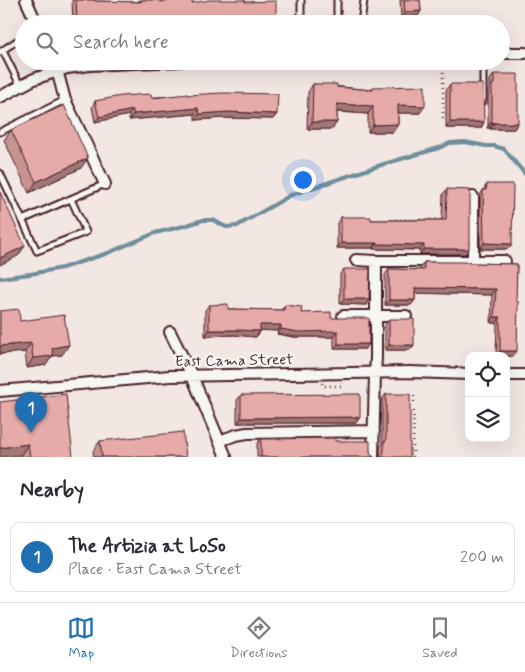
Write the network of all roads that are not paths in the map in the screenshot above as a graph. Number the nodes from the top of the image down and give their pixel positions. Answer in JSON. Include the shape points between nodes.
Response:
{"nodes":[{"id":1,"x":26,"y":0,"type":"edge"},
{"id":2,"x":300,"y":0,"type":"edge"},
{"id":3,"x":337,"y":0,"type":"edge"},
{"id":4,"x":364,"y":0,"type":"edge"},
{"id":5,"x":33,"y":15,"type":"edge"},
{"id":6,"x":301,"y":15,"type":"edge"},
{"id":7,"x":337,"y":15,"type":"edge"},
{"id":8,"x":362,"y":15,"type":"edge"},
{"id":9,"x":15,"y":43,"type":"edge"},
{"id":10,"x":2,"y":52,"type":"edge"},
{"id":11,"x":510,"y":53,"type":"edge"},
{"id":12,"x":525,"y":53,"type":"edge"},
{"id":13,"x":48,"y":70,"type":"edge"},
{"id":14,"x":56,"y":70,"type":"edge"},
{"id":15,"x":483,"y":70,"type":"edge"},
{"id":16,"x":20,"y":86,"type":"junction"},
{"id":17,"x":0,"y":97,"type":"edge"},
{"id":18,"x":65,"y":100,"type":"junction"},
{"id":19,"x":484,"y":106,"type":"edge"},
{"id":20,"x":0,"y":132,"type":"edge"},
{"id":21,"x":0,"y":173,"type":"edge"},
{"id":22,"x":105,"y":184,"type":"joint"},
{"id":23,"x":473,"y":197,"type":"dead end"},
{"id":24,"x":71,"y":199,"type":"junction"},
{"id":25,"x":22,"y":220,"type":"junction"},
{"id":26,"x":356,"y":260,"type":"dead end"},
{"id":27,"x":376,"y":261,"type":"junction"},
{"id":28,"x":473,"y":261,"type":"junction"},
{"id":29,"x":505,"y":261,"type":"dead end"},
{"id":30,"x":343,"y":316,"type":"edge"},
{"id":31,"x":376,"y":316,"type":"junction"},
{"id":32,"x":406,"y":316,"type":"dead end"},
{"id":33,"x":170,"y":332,"type":"dead end"},
{"id":34,"x":374,"y":373,"type":"junction"},
{"id":35,"x":465,"y":374,"type":"edge"},
{"id":36,"x":510,"y":375,"type":"edge"},
{"id":37,"x":525,"y":375,"type":"edge"},
{"id":38,"x":192,"y":376,"type":"junction"},
{"id":39,"x":0,"y":391,"type":"edge"},
{"id":40,"x":374,"y":431,"type":"junction"},
{"id":41,"x":219,"y":441,"type":"junction"},
{"id":42,"x":226,"y":457,"type":"edge"},
{"id":43,"x":373,"y":457,"type":"edge"}],
"edges":[{"from":1,"to":5,"type":"street"},
{"from":2,"to":6,"type":"lane"},
{"from":3,"to":7,"type":"lane"},
{"from":4,"to":8,"type":"lane"},
{"from":9,"to":10,"type":"lane"},
{"from":10,"to":16,"type":"lane"},
{"from":11,"to":12,"type":"street"},
{"from":13,"to":16,"type":"street"},
{"from":14,"to":18,"type":"street"},
{"from":15,"to":19,"type":"lane"},
{"from":16,"to":17,"type":"street"},
{"from":18,"to":20,"type":"lane"},
{"from":18,"to":22,"type":"street"},
{"from":21,"to":25,"type":"lane"},
{"from":22,"to":24,"type":"lane"},
{"from":23,"to":28,"type":"street"},
{"from":24,"to":25,"type":"lane"},
{"from":24,"to":25,"type":"lane","via":[[86,232],[37,251]]},
{"from":26,"to":27,"type":"street"},
{"from":27,"to":28,"type":"street"},
{"from":27,"to":31,"type":"street"},
{"from":28,"to":29,"type":"street"},
{"from":30,"to":31,"type":"street"},
{"from":31,"to":32,"type":"street"},
{"from":31,"to":34,"type":"street"},
{"from":33,"to":38,"type":"street"},
{"from":34,"to":35,"type":"street","name":"East Cama Street"},
{"from":34,"to":38,"type":"street","name":"East Cama Street"},
{"from":34,"to":40,"type":"street"},
{"from":36,"to":37,"type":"street"},
{"from":38,"to":39,"type":"street","name":"East Cama Street"},
{"from":38,"to":41,"type":"street"},
{"from":40,"to":41,"type":"street","via":[[247,433]]},
{"from":40,"to":43,"type":"street"},
{"from":41,"to":42,"type":"street"}]}
